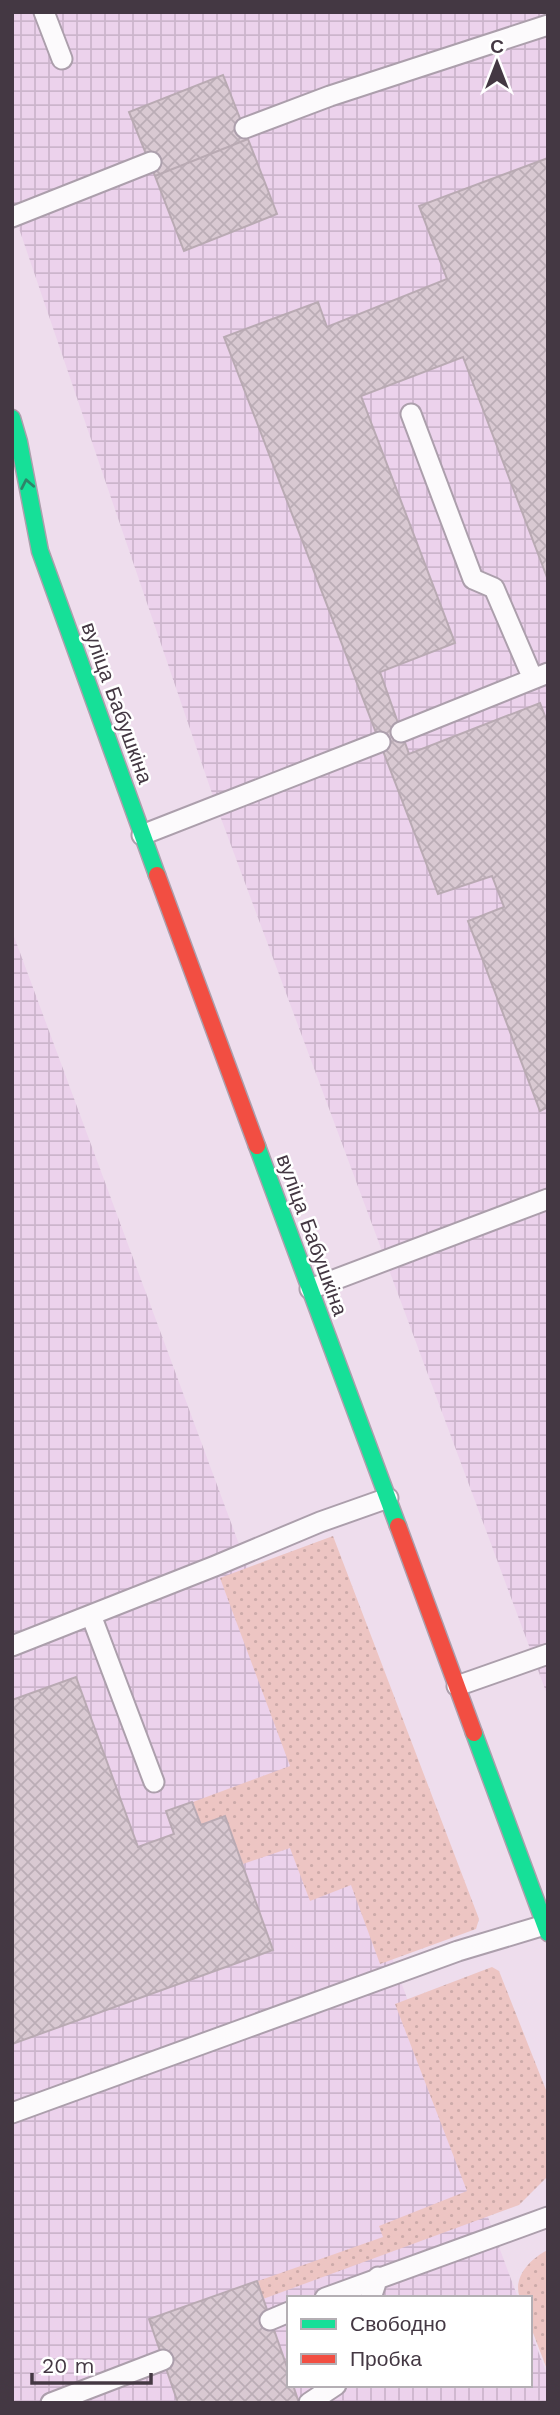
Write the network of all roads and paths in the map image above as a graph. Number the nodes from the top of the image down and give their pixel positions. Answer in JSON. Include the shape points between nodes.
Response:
{"nodes":[{"id":1,"x":44,"y":12,"type":"edge"},
{"id":2,"x":548,"y":25,"type":"edge"},
{"id":3,"x":62,"y":59,"type":"dead end"},
{"id":4,"x":245,"y":128,"type":"dead end"},
{"id":5,"x":151,"y":162,"type":"dead end"},
{"id":6,"x":12,"y":217,"type":"edge"},
{"id":7,"x":411,"y":414,"type":"dead end"},
{"id":8,"x":12,"y":418,"type":"edge"},
{"id":9,"x":19,"y":523,"type":"dead end"},
{"id":10,"x":40,"y":551,"type":"junction"},
{"id":11,"x":540,"y":676,"type":"edge"},
{"id":12,"x":401,"y":732,"type":"dead end"},
{"id":13,"x":380,"y":742,"type":"dead end"},
{"id":14,"x":142,"y":835,"type":"junction"},
{"id":15,"x":548,"y":1199,"type":"edge"},
{"id":16,"x":310,"y":1289,"type":"junction"},
{"id":17,"x":387,"y":1498,"type":"junction"},
{"id":18,"x":91,"y":1615,"type":"junction"},
{"id":19,"x":12,"y":1646,"type":"edge"},
{"id":20,"x":548,"y":1654,"type":"edge"},
{"id":21,"x":457,"y":1686,"type":"junction"},
{"id":22,"x":154,"y":1782,"type":"dead end"},
{"id":23,"x":547,"y":1928,"type":"edge"},
{"id":24,"x":12,"y":2113,"type":"edge"},
{"id":25,"x":548,"y":2217,"type":"edge"},
{"id":26,"x":378,"y":2277,"type":"junction"},
{"id":27,"x":330,"y":2296,"type":"edge"},
{"id":28,"x":372,"y":2296,"type":"edge"},
{"id":29,"x":287,"y":2313,"type":"edge"},
{"id":30,"x":270,"y":2320,"type":"dead end"},
{"id":31,"x":163,"y":2360,"type":"dead end"},
{"id":32,"x":333,"y":2387,"type":"edge"},
{"id":33,"x":51,"y":2403,"type":"edge"},
{"id":34,"x":309,"y":2403,"type":"edge"}],
"edges":[{"from":1,"to":3,"type":"lane"},
{"from":2,"to":4,"type":"lane"},
{"from":5,"to":6,"type":"lane"},
{"from":7,"to":11,"type":"lane","via":[[473,579],[494,588]]},
{"from":10,"to":8,"type":"street","name":"вуліца Бабушкіна","one_way":true},
{"from":9,"to":10,"type":"street","name":"вуліца Бабушкіна"},
{"from":10,"to":14,"type":"street","name":"вуліца Бабушкіна"},
{"from":11,"to":12,"type":"lane"},
{"from":13,"to":14,"type":"lane"},
{"from":14,"to":16,"type":"street","name":"вуліца Бабушкіна"},
{"from":15,"to":16,"type":"lane"},
{"from":16,"to":17,"type":"street","name":"вуліца Бабушкіна"},
{"from":17,"to":18,"type":"lane"},
{"from":17,"to":21,"type":"street","name":"вуліца Бабушкіна"},
{"from":18,"to":19,"type":"lane"},
{"from":18,"to":22,"type":"lane"},
{"from":20,"to":21,"type":"lane"},
{"from":21,"to":23,"type":"street","name":"вуліца Бабушкіна"},
{"from":23,"to":24,"type":"lane","via":[[458,1951]]},
{"from":25,"to":26,"type":"lane"},
{"from":26,"to":27,"type":"lane"},
{"from":26,"to":28,"type":"lane"},
{"from":29,"to":30,"type":"lane"},
{"from":31,"to":33,"type":"lane"},
{"from":32,"to":34,"type":"lane"}]}
